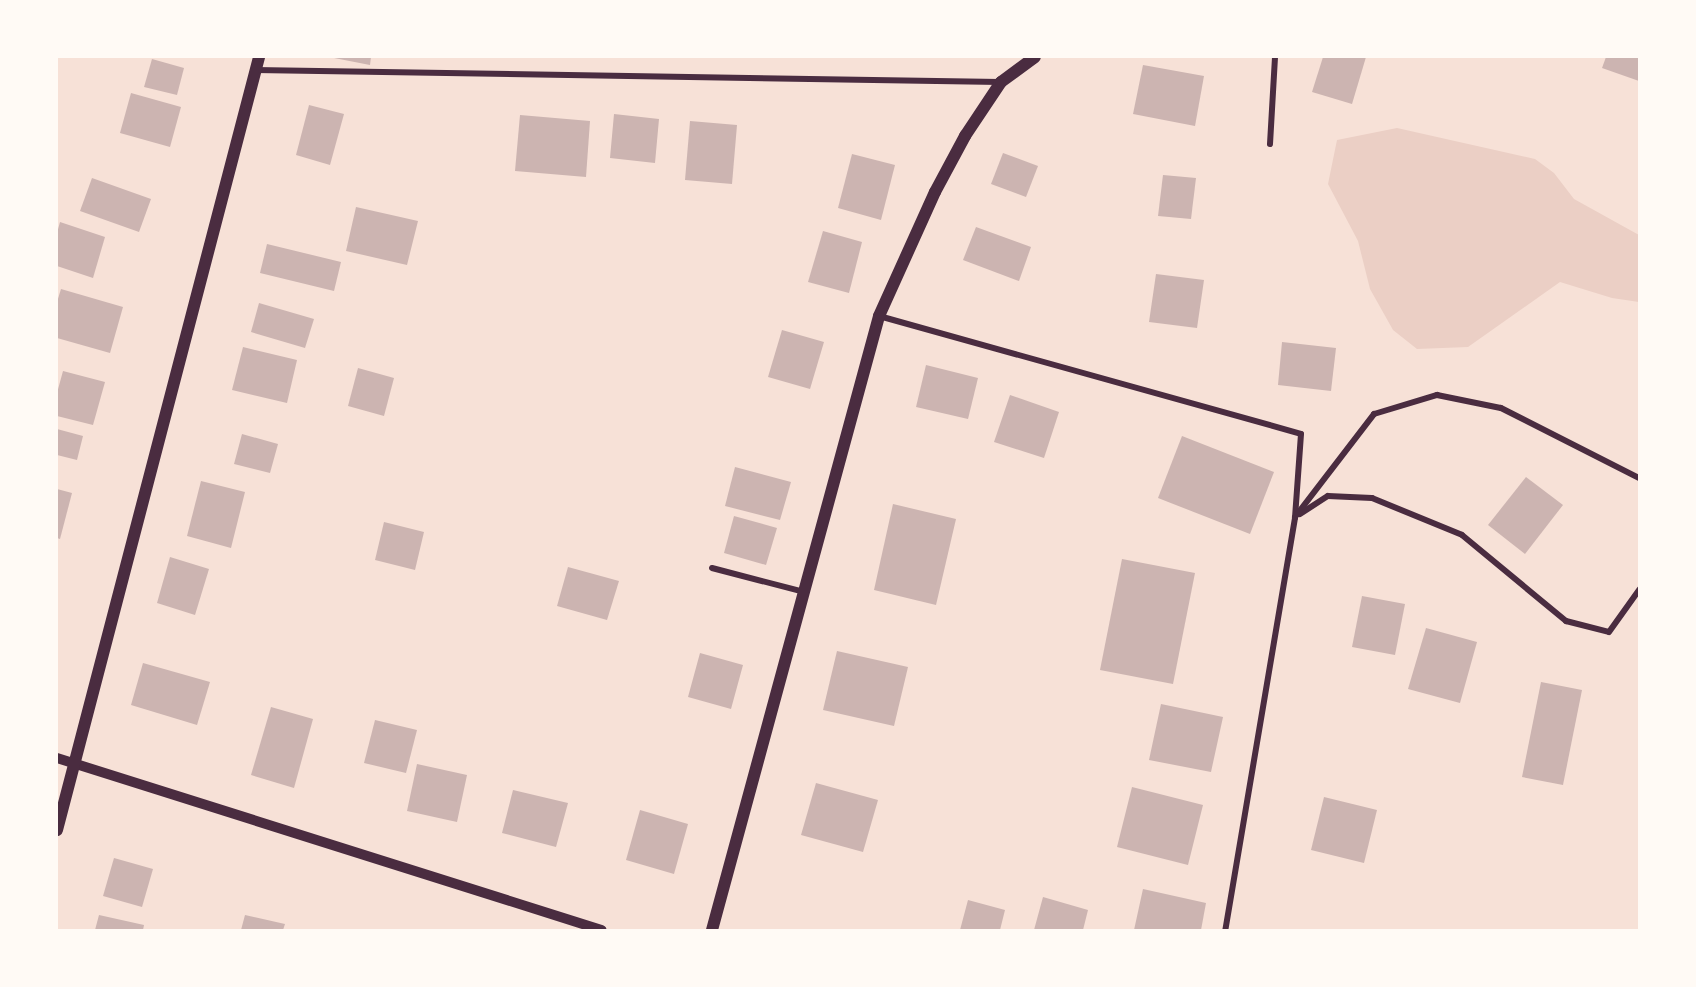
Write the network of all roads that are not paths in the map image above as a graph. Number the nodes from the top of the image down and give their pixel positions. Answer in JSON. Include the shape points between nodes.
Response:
{"nodes":[{"id":1,"x":259,"y":57,"type":"edge"},
{"id":2,"x":1035,"y":57,"type":"edge"},
{"id":3,"x":1275,"y":57,"type":"edge"},
{"id":4,"x":255,"y":70,"type":"junction"},
{"id":5,"x":1001,"y":82,"type":"junction"},
{"id":6,"x":1270,"y":144,"type":"dead end"},
{"id":7,"x":879,"y":316,"type":"junction"},
{"id":8,"x":1639,"y":478,"type":"edge"},
{"id":9,"x":1295,"y":518,"type":"junction"},
{"id":10,"x":712,"y":568,"type":"dead end"},
{"id":11,"x":1639,"y":590,"type":"edge"},
{"id":12,"x":804,"y":592,"type":"junction"},
{"id":13,"x":57,"y":758,"type":"edge"},
{"id":14,"x":73,"y":765,"type":"junction"},
{"id":15,"x":57,"y":830,"type":"edge"},
{"id":16,"x":602,"y":930,"type":"edge"},
{"id":17,"x":712,"y":930,"type":"edge"},
{"id":18,"x":1225,"y":930,"type":"edge"}],
"edges":[{"from":1,"to":4,"type":"main road"},
{"from":2,"to":5,"type":"main road"},
{"from":3,"to":6,"type":"street"},
{"from":4,"to":5,"type":"street"},
{"from":4,"to":14,"type":"main road"},
{"from":5,"to":7,"type":"main road","via":[[965,136],[935,192]]},
{"from":7,"to":9,"type":"street","via":[[1301,434]]},
{"from":7,"to":12,"type":"main road"},
{"from":8,"to":9,"type":"street","via":[[1501,408],[1437,395],[1374,414]]},
{"from":9,"to":11,"type":"street","via":[[1328,496],[1372,498],[1462,536],[1566,621],[1609,632]]},
{"from":9,"to":18,"type":"street"},
{"from":10,"to":12,"type":"street"},
{"from":12,"to":17,"type":"main road"},
{"from":13,"to":14,"type":"street"},
{"from":14,"to":15,"type":"main road"},
{"from":14,"to":16,"type":"street"}]}
